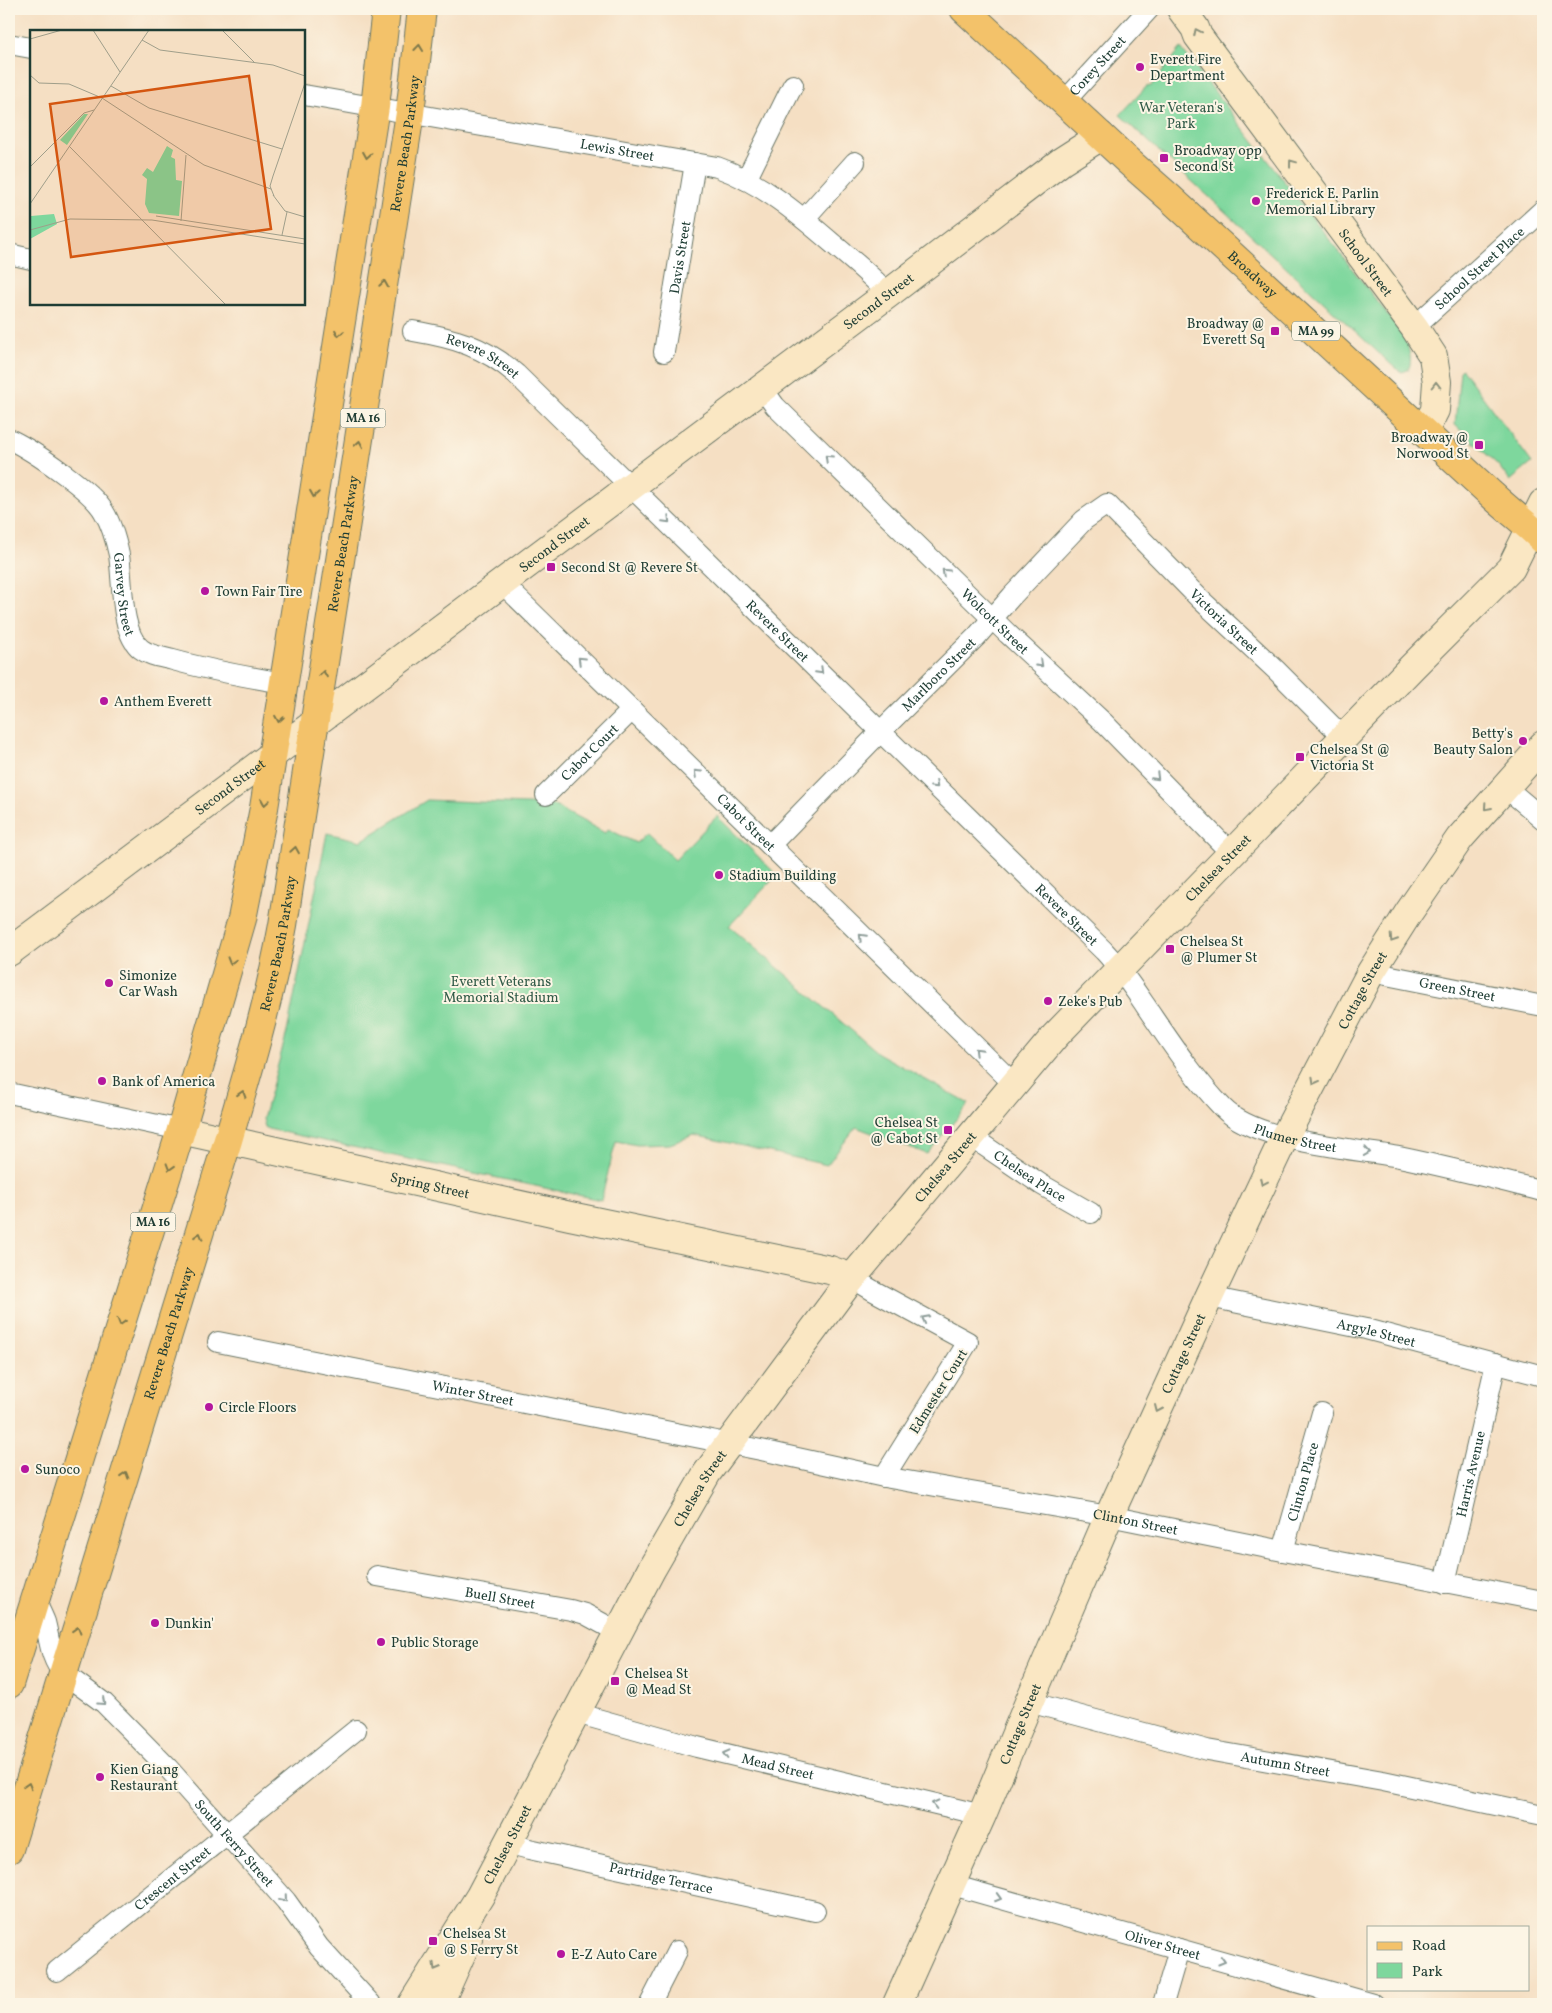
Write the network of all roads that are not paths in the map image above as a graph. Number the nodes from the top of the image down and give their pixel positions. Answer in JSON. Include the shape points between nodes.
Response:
{"nodes":[{"id":1,"x":384,"y":9,"type":"edge"},
{"id":2,"x":422,"y":9,"type":"edge"},
{"id":3,"x":964,"y":9,"type":"edge"},
{"id":4,"x":1149,"y":9,"type":"edge"},
{"id":5,"x":1181,"y":9,"type":"edge"},
{"id":6,"x":9,"y":44,"type":"edge"},
{"id":7,"x":30,"y":48,"type":"edge"},
{"id":8,"x":793,"y":85,"type":"dead end"},
{"id":9,"x":305,"y":95,"type":"edge"},
{"id":10,"x":1064,"y":101,"type":"junction"},
{"id":11,"x":375,"y":107,"type":"junction"},
{"id":12,"x":410,"y":114,"type":"junction"},
{"id":13,"x":1101,"y":136,"type":"junction"},
{"id":14,"x":855,"y":162,"type":"dead end"},
{"id":15,"x":695,"y":163,"type":"junction"},
{"id":16,"x":746,"y":180,"type":"junction"},
{"id":17,"x":1543,"y":210,"type":"edge"},
{"id":18,"x":804,"y":219,"type":"junction"},
{"id":19,"x":9,"y":254,"type":"edge"},
{"id":20,"x":30,"y":259,"type":"edge"},
{"id":21,"x":888,"y":294,"type":"junction"},
{"id":22,"x":1414,"y":327,"type":"junction"},
{"id":23,"x":412,"y":331,"type":"dead end"},
{"id":24,"x":664,"y":352,"type":"dead end"},
{"id":25,"x":762,"y":388,"type":"junction"},
{"id":26,"x":1424,"y":431,"type":"junction"},
{"id":27,"x":9,"y":439,"type":"edge"},
{"id":28,"x":632,"y":486,"type":"junction"},
{"id":29,"x":1543,"y":503,"type":"edge"},
{"id":30,"x":1107,"y":504,"type":"joint"},
{"id":31,"x":1537,"y":534,"type":"edge"},
{"id":32,"x":502,"y":583,"type":"junction"},
{"id":33,"x":992,"y":618,"type":"junction"},
{"id":34,"x":284,"y":684,"type":"junction"},
{"id":35,"x":632,"y":710,"type":"junction"},
{"id":36,"x":315,"y":722,"type":"junction"},
{"id":37,"x":881,"y":731,"type":"junction"},
{"id":38,"x":1344,"y":738,"type":"junction"},
{"id":39,"x":1543,"y":745,"type":"edge"},
{"id":40,"x":273,"y":754,"type":"junction"},
{"id":41,"x":1505,"y":787,"type":"junction"},
{"id":42,"x":546,"y":795,"type":"dead end"},
{"id":43,"x":1543,"y":819,"type":"edge"},
{"id":44,"x":770,"y":845,"type":"junction"},
{"id":45,"x":1231,"y":853,"type":"junction"},
{"id":46,"x":9,"y":952,"type":"edge"},
{"id":47,"x":1120,"y":968,"type":"junction"},
{"id":48,"x":1371,"y":972,"type":"junction"},
{"id":49,"x":1543,"y":1006,"type":"edge"},
{"id":50,"x":1014,"y":1084,"type":"junction"},
{"id":51,"x":9,"y":1093,"type":"edge"},
{"id":52,"x":181,"y":1130,"type":"junction"},
{"id":53,"x":970,"y":1136,"type":"junction"},
{"id":54,"x":1284,"y":1138,"type":"junction"},
{"id":55,"x":228,"y":1140,"type":"junction"},
{"id":56,"x":1543,"y":1191,"type":"edge"},
{"id":57,"x":1091,"y":1213,"type":"dead end"},
{"id":58,"x":852,"y":1278,"type":"junction"},
{"id":59,"x":1209,"y":1297,"type":"junction"},
{"id":60,"x":218,"y":1342,"type":"dead end"},
{"id":61,"x":1496,"y":1363,"type":"junction"},
{"id":62,"x":1543,"y":1376,"type":"edge"},
{"id":63,"x":1322,"y":1412,"type":"dead end"},
{"id":64,"x":728,"y":1444,"type":"junction"},
{"id":65,"x":884,"y":1477,"type":"junction"},
{"id":66,"x":1109,"y":1516,"type":"junction"},
{"id":67,"x":1283,"y":1552,"type":"junction"},
{"id":68,"x":378,"y":1576,"type":"dead end"},
{"id":69,"x":1445,"y":1583,"type":"junction"},
{"id":70,"x":35,"y":1600,"type":"junction"},
{"id":71,"x":1543,"y":1601,"type":"edge"},
{"id":72,"x":618,"y":1632,"type":"junction"},
{"id":73,"x":11,"y":1667,"type":"edge"},
{"id":74,"x":63,"y":1673,"type":"junction"},
{"id":75,"x":1029,"y":1702,"type":"junction"},
{"id":76,"x":576,"y":1713,"type":"junction"},
{"id":77,"x":356,"y":1730,"type":"dead end"},
{"id":78,"x":982,"y":1815,"type":"junction"},
{"id":79,"x":1543,"y":1815,"type":"edge"},
{"id":80,"x":226,"y":1834,"type":"junction"},
{"id":81,"x":507,"y":1843,"type":"junction"},
{"id":82,"x":9,"y":1849,"type":"edge"},
{"id":83,"x":952,"y":1885,"type":"junction"},
{"id":84,"x":480,"y":1896,"type":"junction"},
{"id":85,"x":815,"y":1911,"type":"dead end"},
{"id":86,"x":1179,"y":1949,"type":"junction"},
{"id":87,"x":677,"y":1951,"type":"dead end"},
{"id":88,"x":57,"y":1971,"type":"dead end"},
{"id":89,"x":1320,"y":1997,"type":"edge"},
{"id":90,"x":371,"y":2004,"type":"edge"},
{"id":91,"x":412,"y":2004,"type":"edge"},
{"id":92,"x":439,"y":2004,"type":"edge"},
{"id":93,"x":650,"y":2004,"type":"edge"},
{"id":94,"x":897,"y":2004,"type":"edge"},
{"id":95,"x":1163,"y":2004,"type":"edge"},
{"id":96,"x":1374,"y":2004,"type":"edge"}],
"edges":[{"from":1,"to":11,"type":"main road","number":"MA 16","via":[[384,37]]},
{"from":12,"to":2,"type":"main road","name":"Revere Beach Parkway","number":"MA 16","one_way":true},
{"from":3,"to":10,"type":"main road","name":"Broadway","number":"MA 99"},
{"from":4,"to":10,"type":"street","name":"Corey Street"},
{"from":22,"to":5,"type":"main road","name":"School Street","one_way":true},
{"from":6,"to":7,"type":"street"},
{"from":8,"to":16,"type":"street"},
{"from":9,"to":11,"type":"street","name":"Lewis Street"},
{"from":10,"to":13,"type":"main road","name":"Broadway","number":"MA 99"},
{"from":11,"to":12,"type":"street","name":"Lewis Street"},
{"from":11,"to":34,"type":"main road","number":"MA 16","one_way":true},
{"from":12,"to":15,"type":"street","name":"Lewis Street"},
{"from":36,"to":12,"type":"main road","name":"Revere Beach Parkway","number":"MA 16","one_way":true},
{"from":13,"to":21,"type":"main road","name":"Second Street","via":[[1062,161]]},
{"from":13,"to":26,"type":"main road","name":"Broadway","number":"MA 99"},
{"from":14,"to":18,"type":"street"},
{"from":15,"to":16,"type":"street","name":"Lewis Street"},
{"from":15,"to":24,"type":"street","name":"Davis Street"},
{"from":16,"to":18,"type":"street","name":"Lewis Street"},
{"from":17,"to":22,"type":"street","name":"School Street Place"},
{"from":18,"to":21,"type":"street","name":"Lewis Street"},
{"from":19,"to":20,"type":"street"},
{"from":21,"to":25,"type":"main road","name":"Second Street"},
{"from":26,"to":22,"type":"main road","name":"School Street","one_way":true,"via":[[1435,410],[1437,382],[1433,356]]},
{"from":23,"to":28,"type":"street","name":"Revere Street","via":[[454,339],[499,360]]},
{"from":25,"to":28,"type":"main road","name":"Second Street"},
{"from":33,"to":25,"type":"street","name":"Wolcott Street","one_way":true,"via":[[780,411]]},
{"from":26,"to":31,"type":"main road","name":"Broadway","number":"MA 99"},
{"from":27,"to":34,"type":"street","name":"Garvey Street","via":[[87,492],[104,511],[118,552],[127,626],[137,645],[149,654],[197,667]]},
{"from":28,"to":32,"type":"main road","name":"Second Street"},
{"from":28,"to":37,"type":"street","name":"Revere Street","one_way":true},
{"from":29,"to":31,"type":"main road","name":"Chelsea Street"},
{"from":30,"to":33,"type":"street","name":"Marlboro Street","via":[[1084,520]]},
{"from":30,"to":38,"type":"street","name":"Victoria Street"},
{"from":31,"to":38,"type":"main road","name":"Chelsea Street","via":[[1511,568]]},
{"from":35,"to":32,"type":"street","name":"Cabot Street","one_way":true},
{"from":32,"to":36,"type":"main road","name":"Second Street"},
{"from":33,"to":37,"type":"street","name":"Marlboro Street"},
{"from":33,"to":45,"type":"street","name":"Wolcott Street","one_way":true,"via":[[1103,722]]},
{"from":34,"to":40,"type":"main road","number":"MA 16","one_way":true},
{"from":35,"to":42,"type":"street","name":"Cabot Court"},
{"from":44,"to":35,"type":"street","name":"Cabot Street","one_way":true},
{"from":36,"to":40,"type":"main road","name":"Second Street"},
{"from":55,"to":36,"type":"main road","name":"Revere Beach Parkway","number":"MA 16","one_way":true,"via":[[276,963]]},
{"from":37,"to":44,"type":"street","name":"Marlboro Street"},
{"from":37,"to":47,"type":"street","name":"Revere Street","one_way":true},
{"from":38,"to":45,"type":"main road","name":"Chelsea Street"},
{"from":39,"to":41,"type":"main road","name":"Cottage Street"},
{"from":40,"to":46,"type":"main road","name":"Second Street"},
{"from":40,"to":52,"type":"main road","number":"MA 16","one_way":true,"via":[[242,919]]},
{"from":41,"to":43,"type":"street"},
{"from":41,"to":48,"type":"main road","name":"Cottage Street","one_way":true,"via":[[1460,838]]},
{"from":50,"to":44,"type":"street","name":"Cabot Street","one_way":true},
{"from":45,"to":47,"type":"main road","name":"Chelsea Street"},
{"from":47,"to":50,"type":"main road","name":"Chelsea Street"},
{"from":47,"to":54,"type":"street","name":"Plumer Street","via":[[1177,1052],[1223,1109],[1238,1120]]},
{"from":48,"to":49,"type":"street","name":"Green Street"},
{"from":48,"to":54,"type":"main road","name":"Cottage Street","one_way":true},
{"from":50,"to":53,"type":"main road","name":"Chelsea Street"},
{"from":51,"to":52,"type":"street","name":"Spring Street"},
{"from":52,"to":55,"type":"main road","name":"Spring Street"},
{"from":52,"to":70,"type":"main road","number":"MA 16","one_way":true},
{"from":53,"to":57,"type":"street","name":"Chelsea Place","via":[[1042,1185]]},
{"from":53,"to":58,"type":"main road","name":"Chelsea Street"},
{"from":54,"to":56,"type":"street","name":"Plumer Street","one_way":true,"via":[[1406,1158]]},
{"from":54,"to":59,"type":"main road","name":"Cottage Street","one_way":true},
{"from":55,"to":58,"type":"main road","name":"Spring Street","via":[[830,1270]]},
{"from":74,"to":55,"type":"main road","name":"Revere Beach Parkway","number":"MA 16","one_way":true},
{"from":58,"to":64,"type":"main road","name":"Chelsea Street"},
{"from":65,"to":58,"type":"street","name":"Edmester Court","one_way":true,"via":[[968,1342]]},
{"from":59,"to":61,"type":"street","name":"Argyle Street","via":[[1366,1328]]},
{"from":59,"to":66,"type":"main road","name":"Cottage Street","one_way":true},
{"from":60,"to":64,"type":"street","name":"Winter Street"},
{"from":61,"to":62,"type":"street","name":"Argyle Street"},
{"from":61,"to":69,"type":"street","name":"Harris Avenue"},
{"from":63,"to":67,"type":"street","name":"Clinton Place"},
{"from":64,"to":65,"type":"street","name":"Clinton Street"},
{"from":64,"to":72,"type":"main road","name":"Chelsea Street","via":[[707,1473]]},
{"from":65,"to":66,"type":"street","name":"Clinton Street"},
{"from":66,"to":67,"type":"street","name":"Clinton Street"},
{"from":66,"to":75,"type":"main road","name":"Cottage Street"},
{"from":67,"to":69,"type":"street","name":"Clinton Street"},
{"from":68,"to":72,"type":"street","name":"Buell Street","via":[[571,1610]]},
{"from":69,"to":71,"type":"street","name":"Clinton Street"},
{"from":70,"to":73,"type":"main road","number":"MA 16"},
{"from":70,"to":74,"type":"street","via":[[44,1620],[51,1654]]},
{"from":72,"to":76,"type":"main road","name":"Chelsea Street"},
{"from":74,"to":80,"type":"street","name":"South Ferry Street","one_way":true,"via":[[120,1718]]},
{"from":82,"to":74,"type":"main road","name":"Revere Beach Parkway","number":"MA 16","one_way":true},
{"from":75,"to":78,"type":"main road","name":"Cottage Street"},
{"from":75,"to":79,"type":"street","name":"Autumn Street","via":[[1207,1750],[1383,1781]]},
{"from":78,"to":76,"type":"street","name":"Mead Street","one_way":true,"via":[[697,1747]]},
{"from":76,"to":81,"type":"main road","name":"Chelsea Street"},
{"from":77,"to":80,"type":"street","name":"Crescent Street"},
{"from":78,"to":83,"type":"main road","name":"Cottage Street"},
{"from":80,"to":88,"type":"street","name":"Crescent Street"},
{"from":80,"to":90,"type":"street","name":"South Ferry Street","one_way":true,"via":[[286,1901],[319,1947]]},
{"from":81,"to":84,"type":"main road","name":"Chelsea Street"},
{"from":81,"to":85,"type":"street","name":"Partridge Terrace"},
{"from":83,"to":86,"type":"street","name":"Oliver Street","one_way":true},
{"from":83,"to":94,"type":"main road","name":"Cottage Street"},
{"from":84,"to":91,"type":"main road","name":"Chelsea Street","one_way":true},
{"from":84,"to":92,"type":"main road","name":"Chelsea Street","via":[[471,1933]]},
{"from":86,"to":89,"type":"street","name":"Oliver Street","one_way":true},
{"from":86,"to":95,"type":"street"},
{"from":87,"to":93,"type":"street"},
{"from":89,"to":96,"type":"street","name":"Oliver Street"}]}
